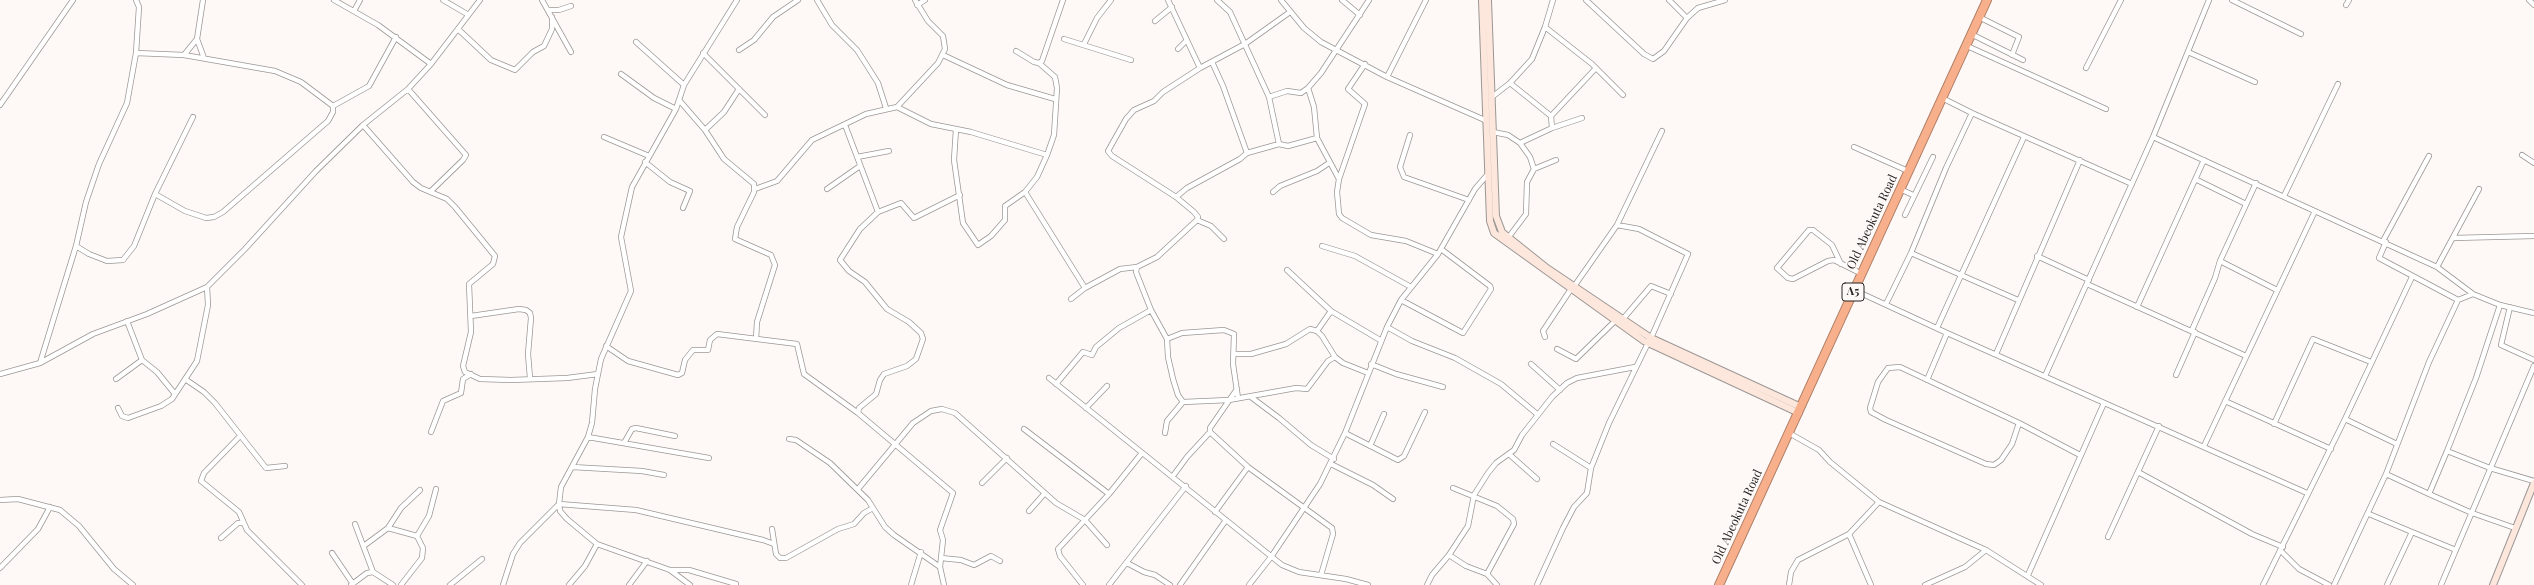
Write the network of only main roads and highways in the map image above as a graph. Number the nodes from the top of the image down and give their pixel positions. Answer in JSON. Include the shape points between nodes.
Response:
{"nodes":[{"id":1,"x":1987,"y":0,"type":"edge"},
{"id":2,"x":1719,"y":585,"type":"edge"}],
"edges":[{"from":1,"to":2,"type":"highway","name":"Old Abeokuta Road","number":"A5"}]}
